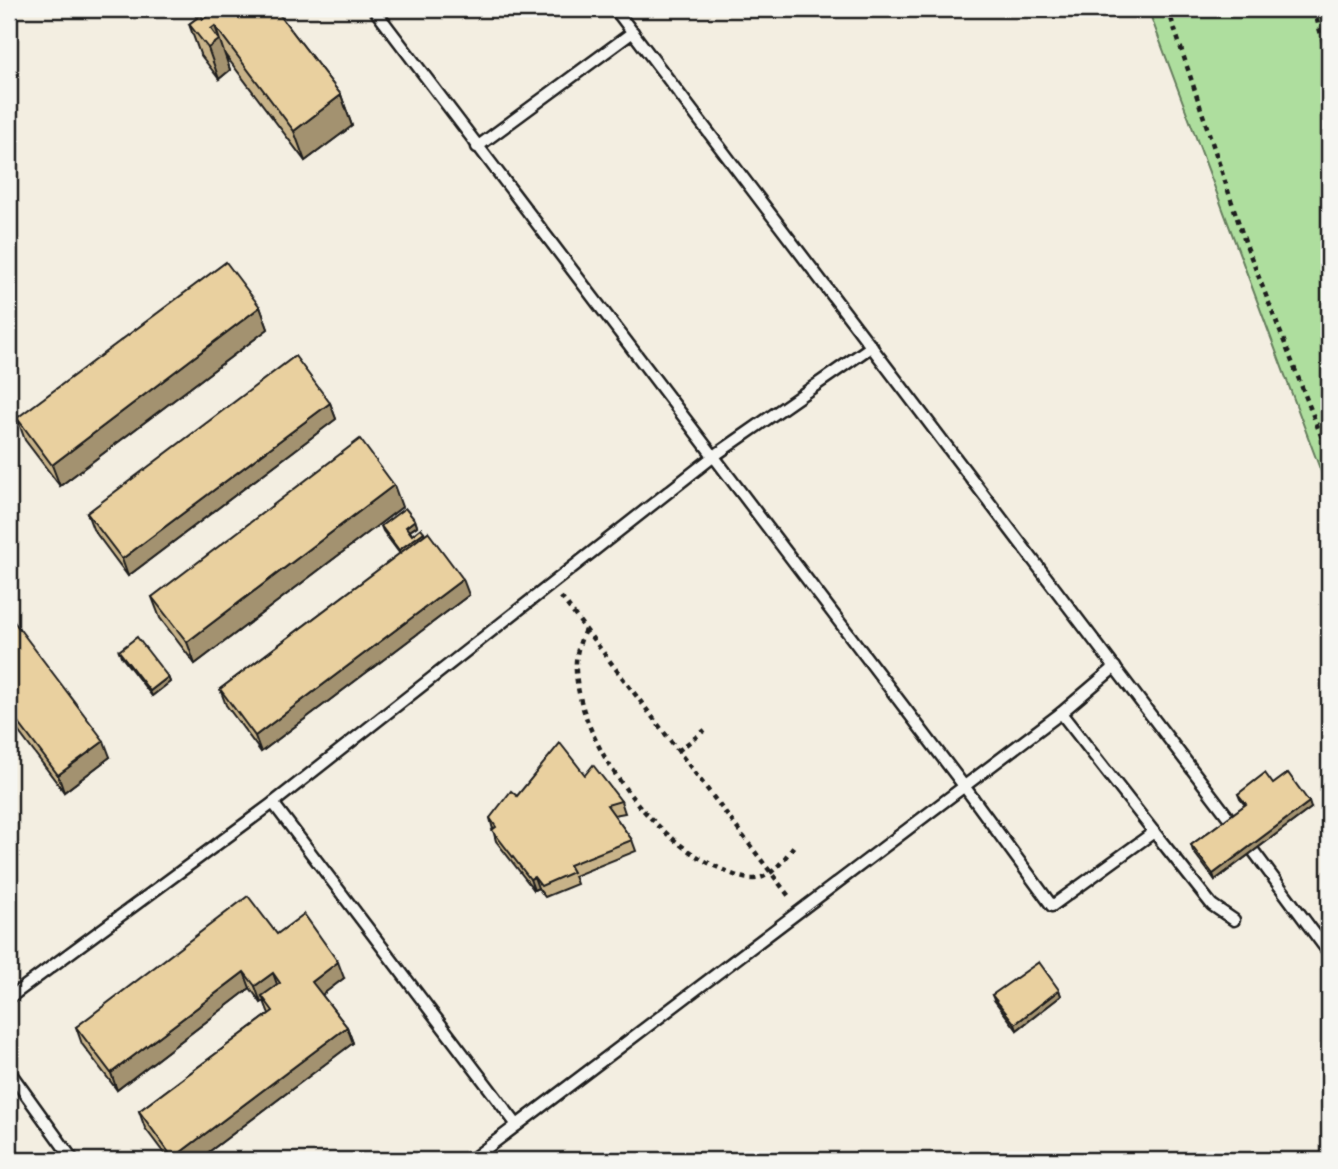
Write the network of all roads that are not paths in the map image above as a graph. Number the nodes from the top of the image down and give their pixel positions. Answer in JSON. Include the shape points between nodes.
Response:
{"nodes":[{"id":1,"x":374,"y":9,"type":"edge"},
{"id":2,"x":615,"y":9,"type":"edge"},
{"id":3,"x":633,"y":32,"type":"junction"},
{"id":4,"x":477,"y":147,"type":"junction"},
{"id":5,"x":872,"y":346,"type":"junction"},
{"id":6,"x":714,"y":456,"type":"junction"},
{"id":7,"x":1115,"y":667,"type":"junction"},
{"id":8,"x":1061,"y":713,"type":"junction"},
{"id":9,"x":964,"y":786,"type":"junction"},
{"id":10,"x":273,"y":803,"type":"junction"},
{"id":11,"x":1154,"y":832,"type":"junction"},
{"id":12,"x":1234,"y":920,"type":"dead end"},
{"id":13,"x":1329,"y":953,"type":"edge"},
{"id":14,"x":9,"y":999,"type":"edge"},
{"id":15,"x":9,"y":1071,"type":"edge"},
{"id":16,"x":517,"y":1125,"type":"junction"},
{"id":17,"x":73,"y":1160,"type":"edge"},
{"id":18,"x":471,"y":1160,"type":"edge"}],
"edges":[{"from":1,"to":4,"type":"lane"},
{"from":2,"to":3,"type":"lane"},
{"from":3,"to":4,"type":"lane"},
{"from":3,"to":5,"type":"lane"},
{"from":4,"to":6,"type":"lane"},
{"from":5,"to":6,"type":"lane"},
{"from":5,"to":7,"type":"lane"},
{"from":6,"to":9,"type":"lane"},
{"from":6,"to":10,"type":"lane"},
{"from":7,"to":8,"type":"lane"},
{"from":7,"to":13,"type":"lane"},
{"from":8,"to":9,"type":"lane"},
{"from":8,"to":11,"type":"lane"},
{"from":9,"to":11,"type":"lane","via":[[1052,906]]},
{"from":9,"to":16,"type":"lane"},
{"from":10,"to":14,"type":"lane"},
{"from":10,"to":16,"type":"lane"},
{"from":11,"to":12,"type":"lane","via":[[1212,905]]},
{"from":15,"to":17,"type":"lane"},
{"from":16,"to":18,"type":"lane"}]}
